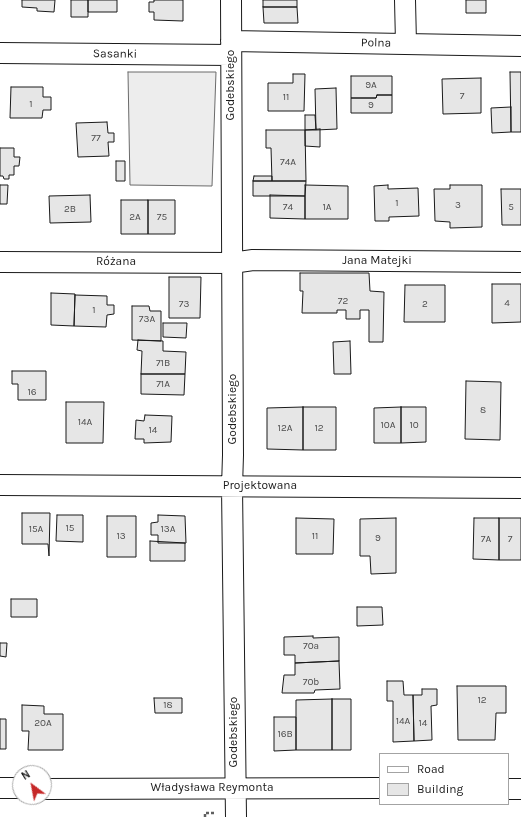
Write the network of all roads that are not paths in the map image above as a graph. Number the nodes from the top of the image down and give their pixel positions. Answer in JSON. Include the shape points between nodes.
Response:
{"nodes":[{"id":1,"x":231,"y":0,"type":"edge"},
{"id":2,"x":405,"y":0,"type":"edge"},
{"id":3,"x":406,"y":43,"type":"junction"},
{"id":4,"x":521,"y":46,"type":"edge"},
{"id":5,"x":231,"y":48,"type":"junction"},
{"id":6,"x":0,"y":53,"type":"edge"},
{"id":7,"x":0,"y":262,"type":"edge"},
{"id":8,"x":521,"y":262,"type":"edge"},
{"id":9,"x":232,"y":263,"type":"junction"},
{"id":10,"x":0,"y":485,"type":"edge"},
{"id":11,"x":232,"y":487,"type":"junction"},
{"id":12,"x":521,"y":488,"type":"edge"},
{"id":13,"x":0,"y":788,"type":"edge"},
{"id":14,"x":12,"y":788,"type":"edge"},
{"id":15,"x":52,"y":788,"type":"edge"},
{"id":16,"x":234,"y":788,"type":"junction"},
{"id":17,"x":379,"y":788,"type":"edge"},
{"id":18,"x":509,"y":789,"type":"edge"},
{"id":19,"x":521,"y":789,"type":"edge"},
{"id":20,"x":236,"y":817,"type":"edge"}],
"edges":[{"from":1,"to":5,"type":"street","name":"Godebskiego"},
{"from":2,"to":3,"type":"street"},
{"from":3,"to":4,"type":"street","name":"Polna"},
{"from":3,"to":5,"type":"street","name":"Polna"},
{"from":5,"to":6,"type":"street","name":"Sasanki"},
{"from":5,"to":9,"type":"street","name":"Godebskiego"},
{"from":7,"to":9,"type":"street","name":"Różana"},
{"from":8,"to":9,"type":"street","name":"Jana Matejki","via":[[253,260]]},
{"from":9,"to":11,"type":"street","name":"Godebskiego"},
{"from":10,"to":11,"type":"street","name":"Projektowana"},
{"from":11,"to":12,"type":"street","name":"Projektowana"},
{"from":11,"to":16,"type":"street","name":"Godebskiego"},
{"from":13,"to":14,"type":"street"},
{"from":15,"to":16,"type":"street","name":"Władysława Reymonta"},
{"from":16,"to":17,"type":"street","name":"Władysława Reymonta"},
{"from":16,"to":20,"type":"street","name":"Godebskiego"},
{"from":18,"to":19,"type":"street"}]}
